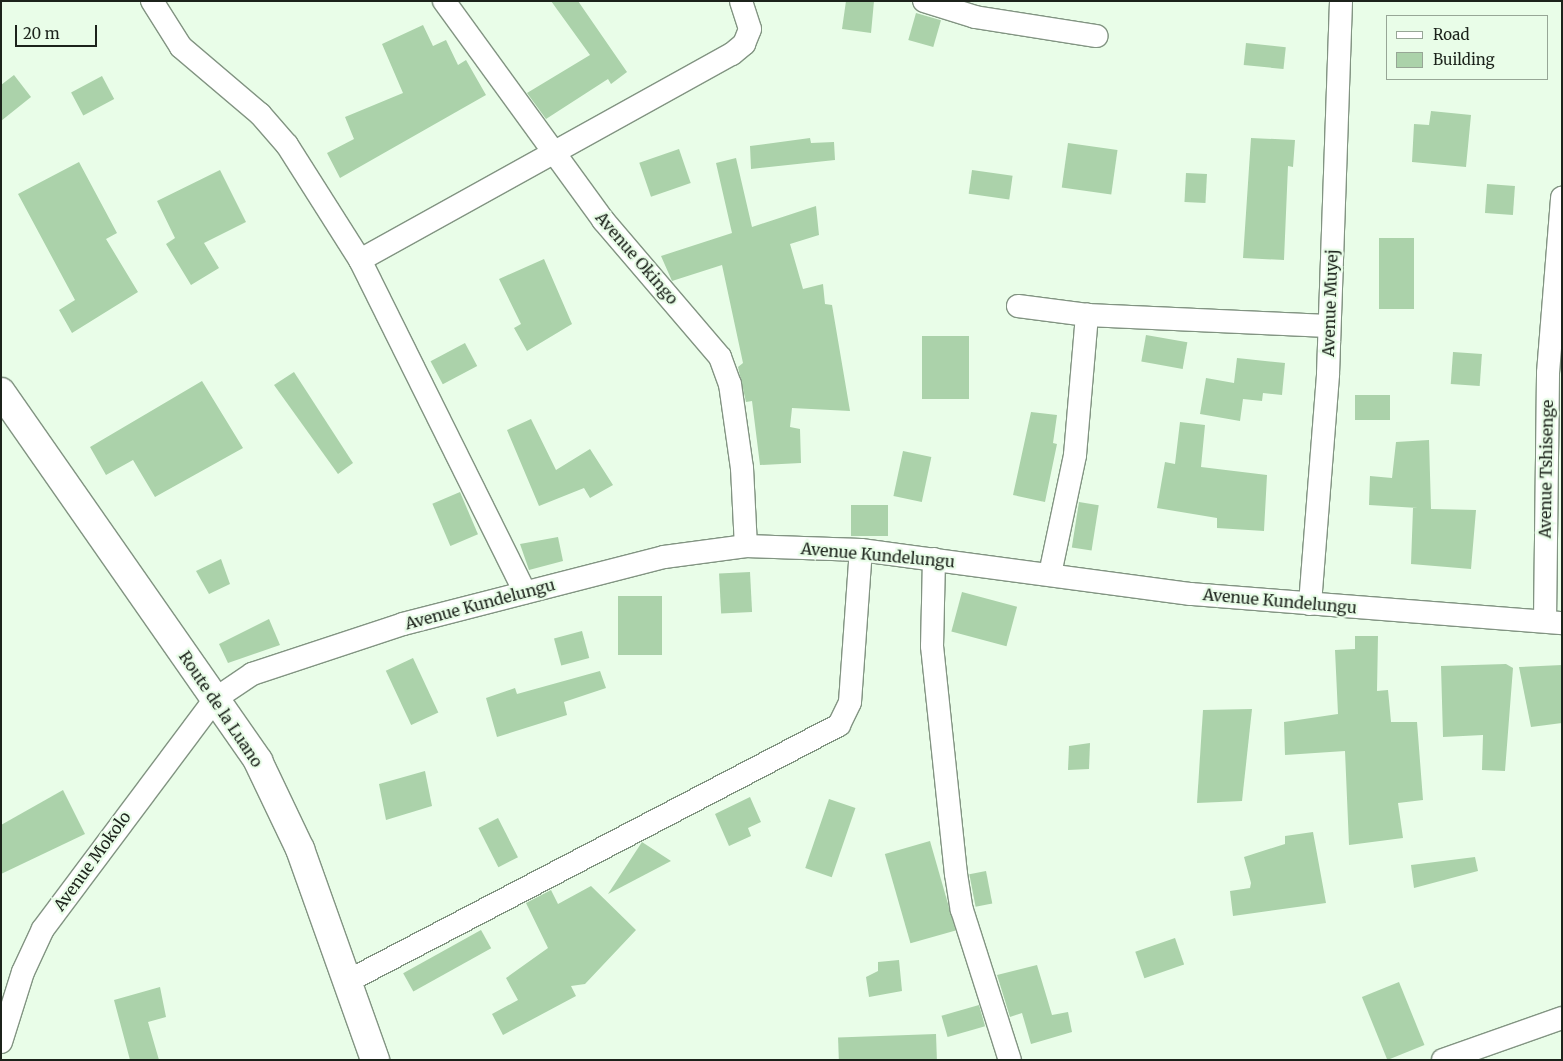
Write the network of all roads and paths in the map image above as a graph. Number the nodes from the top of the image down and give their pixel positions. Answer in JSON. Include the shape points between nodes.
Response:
{"nodes":[{"id":1,"x":152,"y":1,"type":"edge"},
{"id":2,"x":444,"y":1,"type":"edge"},
{"id":3,"x":741,"y":1,"type":"edge"},
{"id":4,"x":924,"y":1,"type":"edge"},
{"id":5,"x":1341,"y":1,"type":"edge"},
{"id":6,"x":1097,"y":36,"type":"dead end"},
{"id":7,"x":554,"y":156,"type":"junction"},
{"id":8,"x":1562,"y":198,"type":"edge"},
{"id":9,"x":360,"y":260,"type":"junction"},
{"id":10,"x":1018,"y":306,"type":"dead end"},
{"id":11,"x":1087,"y":315,"type":"junction"},
{"id":12,"x":1328,"y":326,"type":"junction"},
{"id":13,"x":1,"y":392,"type":"edge"},
{"id":14,"x":746,"y":546,"type":"junction"},
{"id":15,"x":861,"y":550,"type":"junction"},
{"id":16,"x":934,"y":559,"type":"junction"},
{"id":17,"x":1050,"y":574,"type":"junction"},
{"id":18,"x":525,"y":592,"type":"junction"},
{"id":19,"x":1310,"y":604,"type":"junction"},
{"id":20,"x":1553,"y":622,"type":"edge"},
{"id":21,"x":215,"y":699,"type":"junction"},
{"id":22,"x":348,"y":981,"type":"junction"},
{"id":23,"x":1562,"y":1018,"type":"edge"},
{"id":24,"x":1,"y":1042,"type":"edge"},
{"id":25,"x":375,"y":1060,"type":"edge"},
{"id":26,"x":1010,"y":1060,"type":"edge"},
{"id":27,"x":1443,"y":1060,"type":"edge"}],
"edges":[{"from":1,"to":9,"type":"street","via":[[181,47],[260,114],[287,145]]},
{"from":2,"to":7,"type":"street","name":"Avenue Okingo"},
{"from":3,"to":7,"type":"street","via":[[750,29],[744,44],[732,54]]},
{"from":4,"to":6,"type":"street","via":[[975,17]]},
{"from":5,"to":12,"type":"street","name":"Avenue Muyej"},
{"from":7,"to":9,"type":"street"},
{"from":7,"to":14,"type":"street","name":"Avenue Okingo","via":[[720,357],[730,384],[742,468]]},
{"from":8,"to":20,"type":"street","name":"Avenue Tshisenge","via":[[1548,373]]},
{"from":9,"to":18,"type":"street"},
{"from":10,"to":11,"type":"street"},
{"from":11,"to":12,"type":"street"},
{"from":11,"to":17,"type":"street","via":[[1075,454]]},
{"from":12,"to":19,"type":"street","name":"Avenue Muyej"},
{"from":13,"to":21,"type":"street","name":"Route de la Luano"},
{"from":14,"to":15,"type":"street","name":"Avenue Kundelungu"},
{"from":14,"to":18,"type":"street","name":"Avenue Kundelungu","via":[[664,557]]},
{"from":15,"to":16,"type":"street","name":"Avenue Kundelungu"},
{"from":15,"to":22,"type":"street","via":[[850,702],[834,730]]},
{"from":16,"to":17,"type":"street","name":"Avenue Kundelungu"},
{"from":16,"to":26,"type":"street","via":[[932,646],[956,874],[962,910]]},
{"from":17,"to":19,"type":"street","name":"Avenue Kundelungu"},
{"from":18,"to":21,"type":"street","name":"Avenue Kundelungu","via":[[312,651],[252,674]]},
{"from":19,"to":20,"type":"street","name":"Avenue Kundelungu"},
{"from":21,"to":22,"type":"street","name":"Route de la Luano","via":[[281,805]]},
{"from":21,"to":24,"type":"street","name":"Avenue Mokolo","via":[[43,929],[24,972]]},
{"from":22,"to":25,"type":"street","name":"Route de la Luano"},
{"from":23,"to":27,"type":"street"}]}
